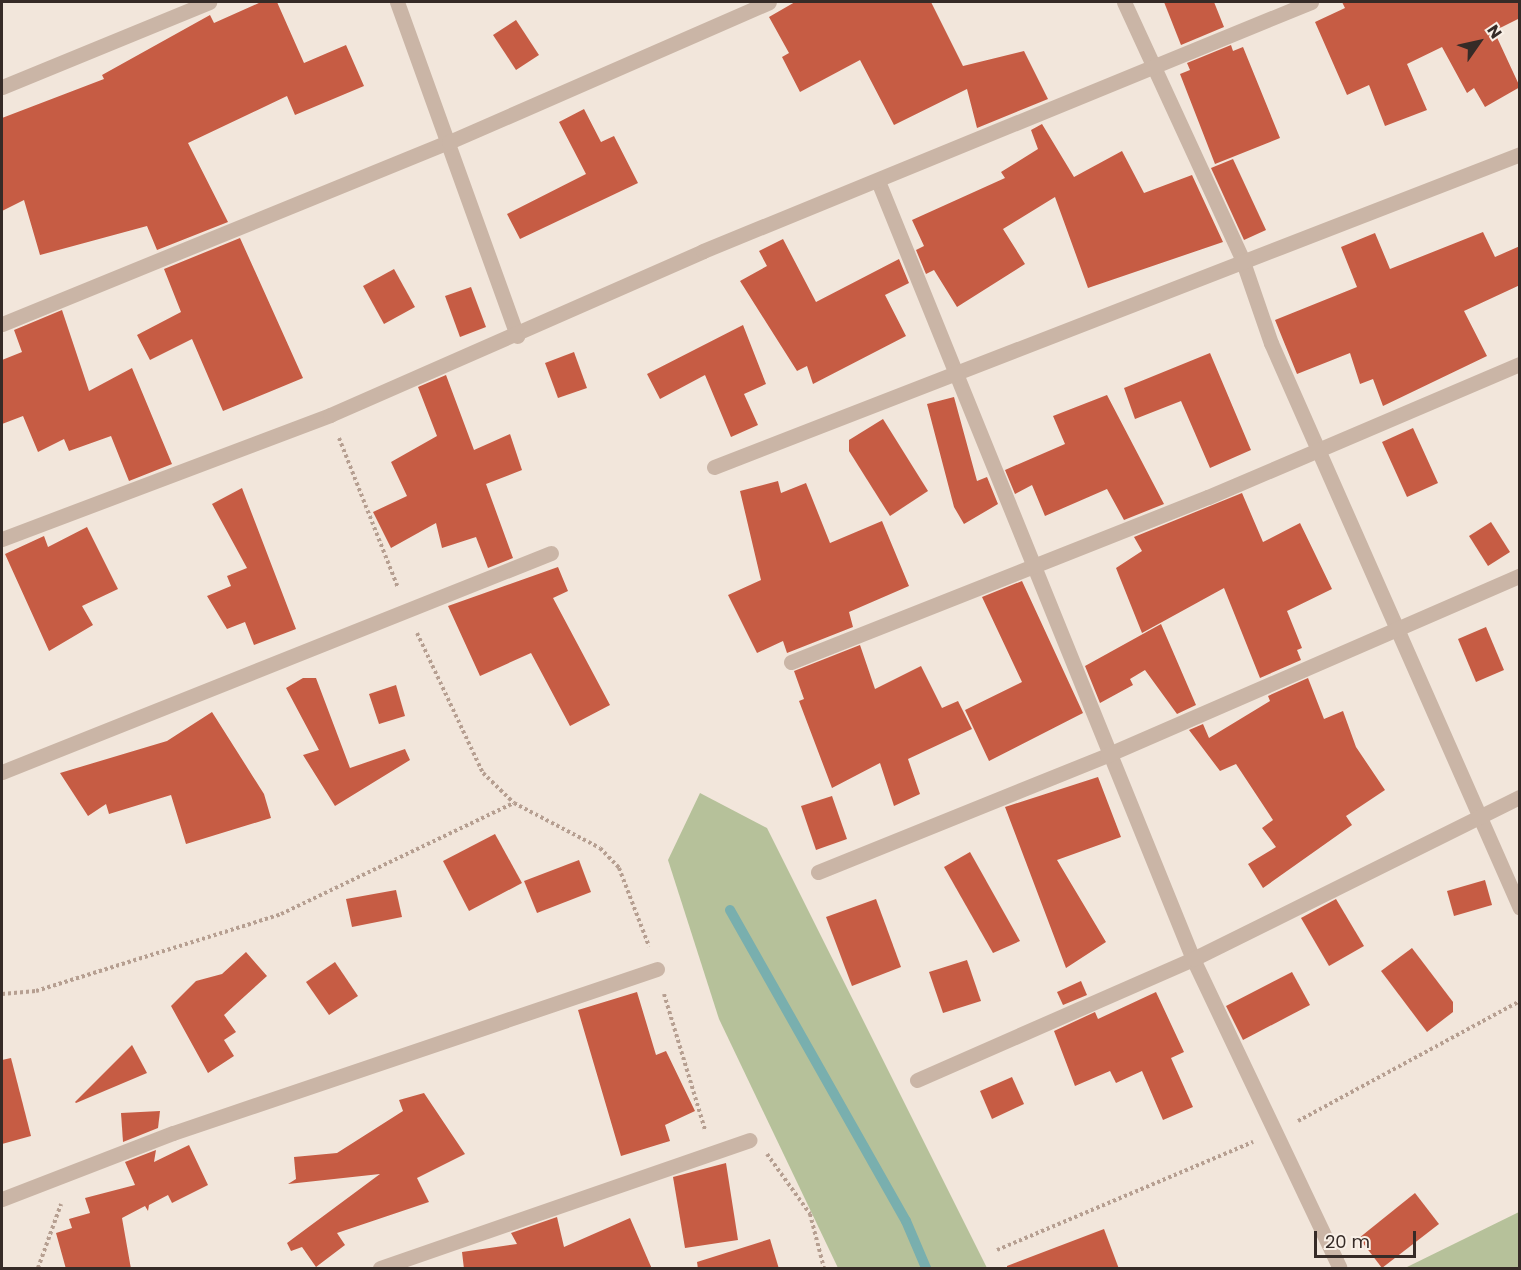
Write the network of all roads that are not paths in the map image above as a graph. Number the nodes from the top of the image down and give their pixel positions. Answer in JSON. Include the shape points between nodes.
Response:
{"nodes":[{"id":1,"x":209,"y":2,"type":"edge"},
{"id":2,"x":397,"y":2,"type":"edge"},
{"id":3,"x":770,"y":2,"type":"edge"},
{"id":4,"x":1124,"y":2,"type":"edge"},
{"id":5,"x":1311,"y":2,"type":"edge"},
{"id":6,"x":1152,"y":66,"type":"junction"},
{"id":7,"x":2,"y":87,"type":"edge"},
{"id":8,"x":449,"y":142,"type":"junction"},
{"id":9,"x":1520,"y":154,"type":"edge"},
{"id":10,"x":878,"y":181,"type":"junction"},
{"id":11,"x":1242,"y":259,"type":"junction"},
{"id":12,"x":2,"y":324,"type":"edge"},
{"id":13,"x":517,"y":336,"type":"junction"},
{"id":14,"x":1520,"y":364,"type":"edge"},
{"id":15,"x":953,"y":375,"type":"junction"},
{"id":16,"x":1319,"y":450,"type":"junction"},
{"id":17,"x":714,"y":467,"type":"dead end"},
{"id":18,"x":2,"y":539,"type":"edge"},
{"id":19,"x":551,"y":553,"type":"dead end"},
{"id":20,"x":1032,"y":562,"type":"junction"},
{"id":21,"x":1520,"y":575,"type":"edge"},
{"id":22,"x":1396,"y":631,"type":"junction"},
{"id":23,"x":791,"y":662,"type":"dead end"},
{"id":24,"x":1107,"y":755,"type":"junction"},
{"id":25,"x":2,"y":772,"type":"edge"},
{"id":26,"x":1520,"y":797,"type":"edge"},
{"id":27,"x":1479,"y":817,"type":"junction"},
{"id":28,"x":818,"y":872,"type":"dead end"},
{"id":29,"x":1520,"y":908,"type":"edge"},
{"id":30,"x":1193,"y":959,"type":"junction"},
{"id":31,"x":657,"y":969,"type":"road end"},
{"id":32,"x":917,"y":1080,"type":"dead end"},
{"id":33,"x":749,"y":1140,"type":"road end"},
{"id":34,"x":2,"y":1199,"type":"edge"},
{"id":35,"x":1339,"y":1267,"type":"edge"},
{"id":36,"x":380,"y":1269,"type":"edge"}],
"edges":[{"from":1,"to":7,"type":"street"},
{"from":2,"to":8,"type":"street"},
{"from":3,"to":8,"type":"street"},
{"from":4,"to":6,"type":"street"},
{"from":5,"to":6,"type":"street"},
{"from":6,"to":10,"type":"street"},
{"from":6,"to":11,"type":"street"},
{"from":8,"to":12,"type":"street"},
{"from":8,"to":13,"type":"street"},
{"from":9,"to":11,"type":"street"},
{"from":10,"to":13,"type":"street","via":[[703,251]]},
{"from":10,"to":15,"type":"street"},
{"from":11,"to":15,"type":"street"},
{"from":11,"to":16,"type":"street"},
{"from":13,"to":18,"type":"street","via":[[330,415]]},
{"from":14,"to":16,"type":"street"},
{"from":15,"to":17,"type":"street"},
{"from":15,"to":20,"type":"street"},
{"from":16,"to":20,"type":"street"},
{"from":16,"to":22,"type":"street"},
{"from":19,"to":25,"type":"street"},
{"from":20,"to":23,"type":"street"},
{"from":20,"to":24,"type":"street","via":[[1070,646]]},
{"from":21,"to":22,"type":"street"},
{"from":22,"to":24,"type":"street"},
{"from":22,"to":27,"type":"street"},
{"from":24,"to":28,"type":"street"},
{"from":24,"to":30,"type":"street"},
{"from":26,"to":27,"type":"street"},
{"from":27,"to":29,"type":"street"},
{"from":27,"to":30,"type":"street"},
{"from":30,"to":32,"type":"street"},
{"from":30,"to":35,"type":"street"},
{"from":31,"to":34,"type":"street","via":[[173,1133]]},
{"from":33,"to":36,"type":"street","via":[[712,1149]]}]}
